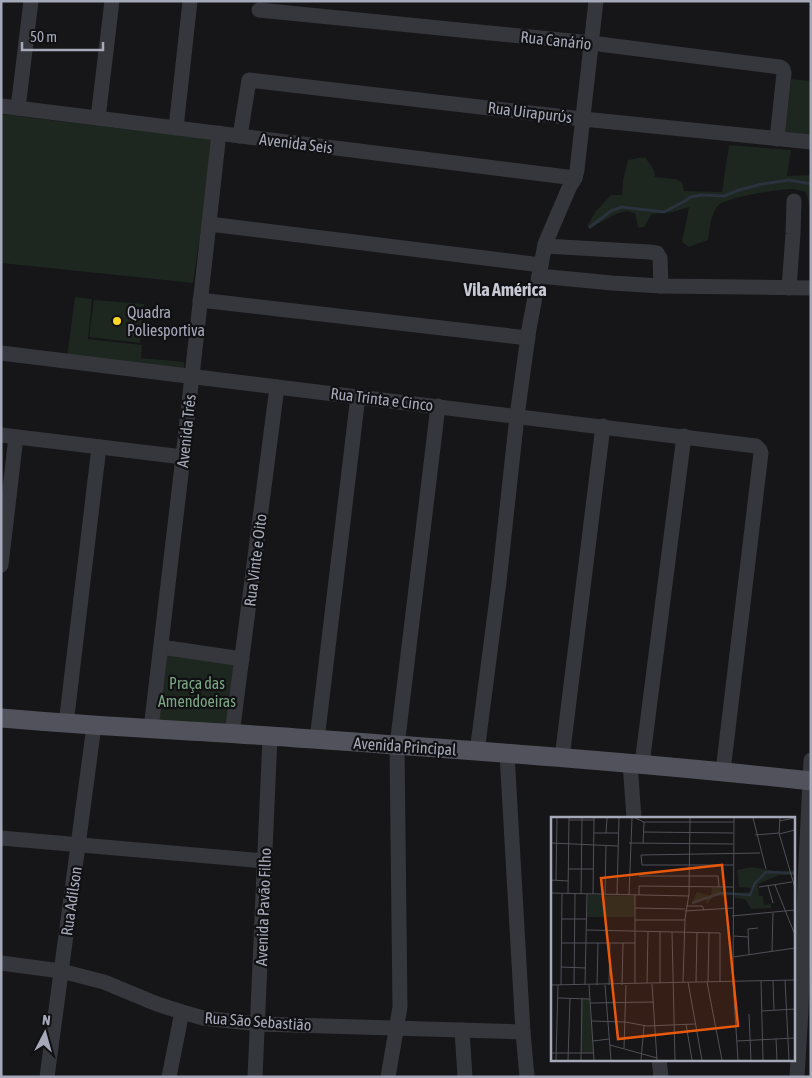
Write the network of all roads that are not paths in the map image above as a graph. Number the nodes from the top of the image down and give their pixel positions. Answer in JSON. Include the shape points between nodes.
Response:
{"nodes":[{"id":1,"x":31,"y":1,"type":"edge"},
{"id":2,"x":112,"y":1,"type":"edge"},
{"id":3,"x":190,"y":1,"type":"edge"},
{"id":4,"x":596,"y":1,"type":"edge"},
{"id":5,"x":259,"y":10,"type":"dead end"},
{"id":6,"x":591,"y":43,"type":"junction"},
{"id":7,"x":1,"y":106,"type":"edge"},
{"id":8,"x":18,"y":108,"type":"junction"},
{"id":9,"x":98,"y":118,"type":"junction"},
{"id":10,"x":583,"y":119,"type":"junction"},
{"id":11,"x":176,"y":128,"type":"junction"},
{"id":12,"x":219,"y":133,"type":"junction"},
{"id":13,"x":240,"y":136,"type":"junction"},
{"id":14,"x":777,"y":139,"type":"junction"},
{"id":15,"x":811,"y":142,"type":"edge"},
{"id":16,"x":575,"y":178,"type":"junction"},
{"id":17,"x":794,"y":201,"type":"dead end"},
{"id":18,"x":209,"y":224,"type":"junction"},
{"id":19,"x":545,"y":246,"type":"junction"},
{"id":20,"x":540,"y":270,"type":"junction"},
{"id":21,"x":661,"y":286,"type":"junction"},
{"id":22,"x":789,"y":288,"type":"junction"},
{"id":23,"x":811,"y":288,"type":"edge"},
{"id":24,"x":200,"y":300,"type":"junction"},
{"id":25,"x":528,"y":338,"type":"junction"},
{"id":26,"x":1,"y":353,"type":"edge"},
{"id":27,"x":192,"y":376,"type":"junction"},
{"id":28,"x":277,"y":387,"type":"junction"},
{"id":29,"x":358,"y":396,"type":"junction"},
{"id":30,"x":438,"y":406,"type":"junction"},
{"id":31,"x":517,"y":416,"type":"junction"},
{"id":32,"x":603,"y":426,"type":"junction"},
{"id":33,"x":9,"y":436,"type":"edge"},
{"id":34,"x":684,"y":436,"type":"junction"},
{"id":35,"x":99,"y":447,"type":"junction"},
{"id":36,"x":183,"y":458,"type":"junction"},
{"id":37,"x":1,"y":565,"type":"edge"},
{"id":38,"x":161,"y":648,"type":"junction"},
{"id":39,"x":242,"y":659,"type":"junction"},
{"id":40,"x":1,"y":718,"type":"edge"},
{"id":41,"x":66,"y":724,"type":"junction"},
{"id":42,"x":94,"y":726,"type":"junction"},
{"id":43,"x":151,"y":729,"type":"junction"},
{"id":44,"x":232,"y":734,"type":"junction"},
{"id":45,"x":270,"y":736,"type":"junction"},
{"id":46,"x":317,"y":740,"type":"junction"},
{"id":47,"x":397,"y":746,"type":"junction"},
{"id":48,"x":477,"y":752,"type":"junction"},
{"id":49,"x":507,"y":754,"type":"junction"},
{"id":50,"x":562,"y":758,"type":"junction"},
{"id":51,"x":811,"y":760,"type":"edge"},
{"id":52,"x":636,"y":763,"type":"junction"},
{"id":53,"x":723,"y":771,"type":"junction"},
{"id":54,"x":810,"y":781,"type":"edge"},
{"id":55,"x":634,"y":817,"type":"edge"},
{"id":56,"x":1,"y":838,"type":"edge"},
{"id":57,"x":78,"y":845,"type":"junction"},
{"id":58,"x":264,"y":861,"type":"junction"},
{"id":59,"x":1,"y":963,"type":"edge"},
{"id":60,"x":61,"y":971,"type":"junction"},
{"id":61,"x":182,"y":1012,"type":"junction"},
{"id":62,"x":258,"y":1024,"type":"junction"},
{"id":63,"x":397,"y":1029,"type":"junction"},
{"id":64,"x":462,"y":1030,"type":"junction"},
{"id":65,"x":523,"y":1032,"type":"junction"},
{"id":66,"x":659,"y":1060,"type":"edge"},
{"id":67,"x":47,"y":1077,"type":"edge"},
{"id":68,"x":169,"y":1077,"type":"edge"},
{"id":69,"x":255,"y":1077,"type":"edge"},
{"id":70,"x":388,"y":1077,"type":"edge"},
{"id":71,"x":465,"y":1077,"type":"edge"},
{"id":72,"x":527,"y":1077,"type":"edge"},
{"id":73,"x":661,"y":1077,"type":"edge"},
{"id":74,"x":797,"y":1077,"type":"edge"}],
"edges":[{"from":1,"to":8,"type":"street"},
{"from":2,"to":9,"type":"street"},
{"from":3,"to":11,"type":"street"},
{"from":4,"to":6,"type":"street"},
{"from":5,"to":6,"type":"street","name":"Rua Canário"},
{"from":6,"to":10,"type":"street"},
{"from":6,"to":14,"type":"street","name":"Rua Canário","via":[[780,67],[784,73]]},
{"from":7,"to":8,"type":"street","name":"Avenida Seis"},
{"from":8,"to":9,"type":"street","name":"Avenida Seis"},
{"from":9,"to":11,"type":"street","name":"Avenida Seis"},
{"from":10,"to":13,"type":"street","name":"Rua Uirapurύs","via":[[249,80]]},
{"from":10,"to":14,"type":"street","name":"Rua Uirapurύs"},
{"from":10,"to":16,"type":"street"},
{"from":11,"to":12,"type":"street","name":"Avenida Seis"},
{"from":12,"to":13,"type":"street","name":"Avenida Seis"},
{"from":12,"to":18,"type":"street","name":"Avenida Três"},
{"from":13,"to":16,"type":"street","name":"Avenida Seis"},
{"from":14,"to":15,"type":"street","name":"Rua Uirapurύs"},
{"from":16,"to":19,"type":"street"},
{"from":17,"to":22,"type":"street"},
{"from":18,"to":20,"type":"street"},
{"from":18,"to":24,"type":"street","name":"Avenida Três"},
{"from":19,"to":20,"type":"street"},
{"from":19,"to":21,"type":"street","via":[[657,253]]},
{"from":20,"to":21,"type":"street","via":[[612,283]]},
{"from":20,"to":25,"type":"street"},
{"from":21,"to":22,"type":"street"},
{"from":22,"to":23,"type":"street"},
{"from":24,"to":25,"type":"street"},
{"from":24,"to":27,"type":"street","name":"Avenida Três"},
{"from":25,"to":31,"type":"street"},
{"from":26,"to":27,"type":"street","name":"Rua Trinta e Cinco"},
{"from":27,"to":28,"type":"street","name":"Rua Trinta e Cinco"},
{"from":27,"to":36,"type":"street","name":"Avenida Três"},
{"from":28,"to":29,"type":"street","name":"Rua Trinta e Cinco"},
{"from":28,"to":39,"type":"street","name":"Rua Vinte e Oito"},
{"from":29,"to":30,"type":"street","name":"Rua Trinta e Cinco"},
{"from":29,"to":46,"type":"street"},
{"from":30,"to":31,"type":"street","name":"Rua Trinta e Cinco"},
{"from":30,"to":47,"type":"street"},
{"from":31,"to":32,"type":"street","name":"Rua Trinta e Cinco"},
{"from":31,"to":48,"type":"street"},
{"from":32,"to":34,"type":"street","name":"Rua Trinta e Cinco"},
{"from":32,"to":50,"type":"street"},
{"from":33,"to":35,"type":"street"},
{"from":33,"to":37,"type":"street"},
{"from":34,"to":52,"type":"street"},
{"from":34,"to":53,"type":"street","name":"Rua Trinta e Cinco","via":[[753,445],[760,450]]},
{"from":35,"to":36,"type":"street"},
{"from":35,"to":41,"type":"street"},
{"from":36,"to":38,"type":"street","name":"Avenida Três"},
{"from":38,"to":39,"type":"street"},
{"from":38,"to":43,"type":"street","name":"Avenida Três"},
{"from":39,"to":44,"type":"street","name":"Rua Vinte e Oito"},
{"from":40,"to":41,"type":"main road","name":"Avenida Principal"},
{"from":41,"to":42,"type":"main road","name":"Avenida Principal"},
{"from":42,"to":43,"type":"main road","name":"Avenida Principal"},
{"from":42,"to":57,"type":"street","name":"Rua Adílson"},
{"from":43,"to":44,"type":"main road","name":"Avenida Principal"},
{"from":44,"to":45,"type":"main road","name":"Avenida Principal"},
{"from":45,"to":46,"type":"main road","name":"Avenida Principal"},
{"from":45,"to":58,"type":"street","name":"Avenida Pavão Filho"},
{"from":46,"to":47,"type":"main road","name":"Avenida Principal"},
{"from":47,"to":48,"type":"main road","name":"Avenida Principal"},
{"from":47,"to":63,"type":"street","via":[[400,1007]]},
{"from":48,"to":49,"type":"main road","name":"Avenida Principal"},
{"from":49,"to":50,"type":"main road","name":"Avenida Principal"},
{"from":49,"to":65,"type":"street"},
{"from":50,"to":52,"type":"main road","name":"Avenida Principal"},
{"from":51,"to":54,"type":"street"},
{"from":52,"to":53,"type":"main road","name":"Avenida Principal"},
{"from":52,"to":55,"type":"street"},
{"from":53,"to":54,"type":"main road","name":"Avenida Principal"},
{"from":54,"to":74,"type":"street"},
{"from":56,"to":57,"type":"street"},
{"from":57,"to":58,"type":"street"},
{"from":57,"to":60,"type":"street","name":"Rua Adílson"},
{"from":58,"to":62,"type":"street","name":"Avenida Pavão Filho"},
{"from":59,"to":60,"type":"street","name":"Rua São Sebastião"},
{"from":60,"to":61,"type":"street","name":"Rua São Sebastião","via":[[104,982]]},
{"from":60,"to":67,"type":"street","name":"Rua Adílson"},
{"from":61,"to":62,"type":"street","name":"Rua São Sebastião","via":[[203,1018]]},
{"from":61,"to":68,"type":"street"},
{"from":62,"to":63,"type":"street","name":"Rua São Sebastião"},
{"from":62,"to":69,"type":"street","name":"Avenida Pavão Filho"},
{"from":63,"to":64,"type":"street","name":"Rua São Sebastião"},
{"from":63,"to":70,"type":"street"},
{"from":64,"to":65,"type":"street","name":"Rua São Sebastião"},
{"from":64,"to":71,"type":"street"},
{"from":65,"to":72,"type":"street"},
{"from":66,"to":73,"type":"street"}]}
